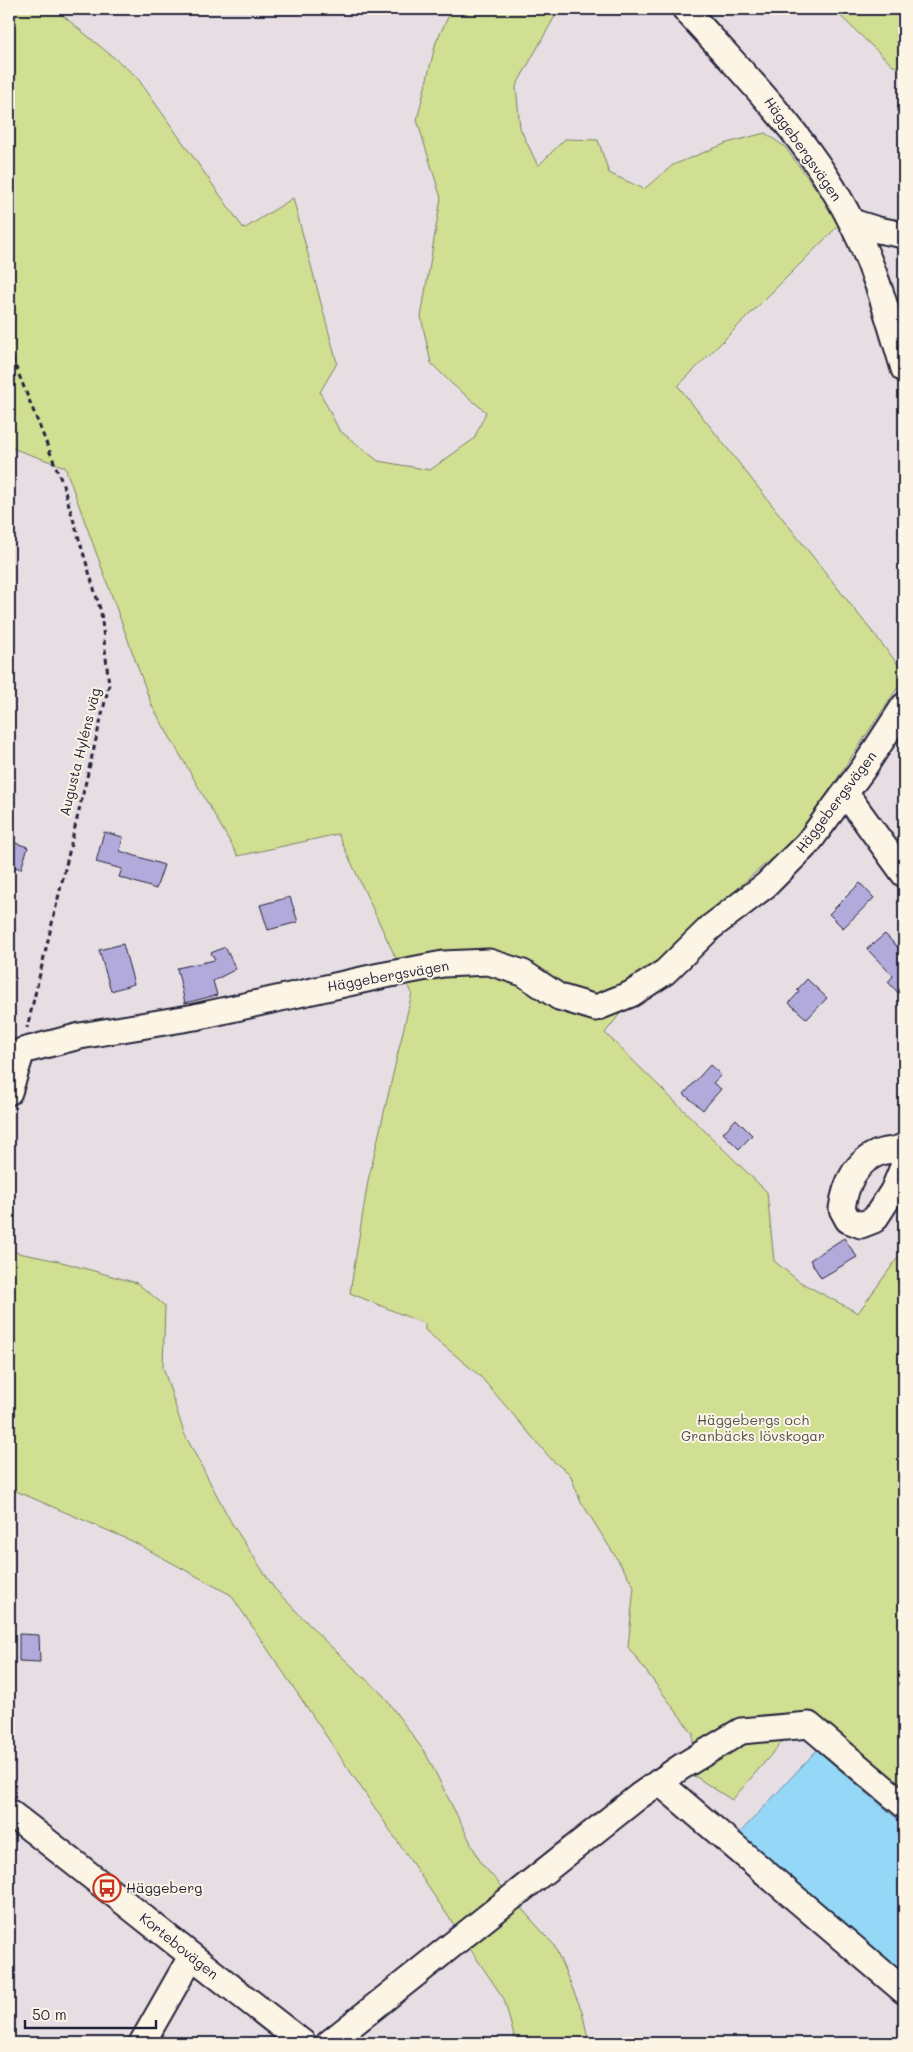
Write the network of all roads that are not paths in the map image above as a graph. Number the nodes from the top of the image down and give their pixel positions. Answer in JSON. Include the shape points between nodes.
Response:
{"nodes":[{"id":1,"x":685,"y":9,"type":"edge"},
{"id":2,"x":852,"y":222,"type":"junction"},
{"id":3,"x":904,"y":235,"type":"edge"},
{"id":4,"x":904,"y":369,"type":"edge"},
{"id":5,"x":904,"y":706,"type":"edge"},
{"id":6,"x":846,"y":794,"type":"junction"},
{"id":7,"x":904,"y":874,"type":"edge"},
{"id":8,"x":9,"y":1092,"type":"edge"},
{"id":9,"x":659,"y":1782,"type":"junction"},
{"id":10,"x":904,"y":1805,"type":"edge"},
{"id":11,"x":9,"y":1812,"type":"edge"},
{"id":12,"x":191,"y":1957,"type":"junction"},
{"id":13,"x":904,"y":1992,"type":"edge"},
{"id":14,"x":142,"y":2043,"type":"edge"},
{"id":15,"x":303,"y":2043,"type":"edge"},
{"id":16,"x":329,"y":2043,"type":"edge"}],
"edges":[{"from":1,"to":2,"type":"street","name":"Häggebergsvägen","via":[[766,96],[825,176]]},
{"from":2,"to":3,"type":"street"},
{"from":2,"to":4,"type":"street","name":"Häggebergsvägen","via":[[874,271]]},
{"from":5,"to":6,"type":"street","name":"Häggebergsvägen"},
{"from":6,"to":7,"type":"street"},
{"from":6,"to":8,"type":"street","name":"Häggebergsvägen","via":[[808,843],[766,885],[710,926],[666,972],[631,994],[596,1008],[560,997],[523,973],[489,962],[443,964],[195,1017],[80,1036],[22,1051]]},
{"from":9,"to":10,"type":"street","via":[[741,1731],[809,1725]]},
{"from":9,"to":13,"type":"street"},
{"from":9,"to":16,"type":"street"},
{"from":11,"to":12,"type":"street","name":"Kortebovägen"},
{"from":12,"to":14,"type":"street"},
{"from":12,"to":15,"type":"street","name":"Kortebovägen"}]}
